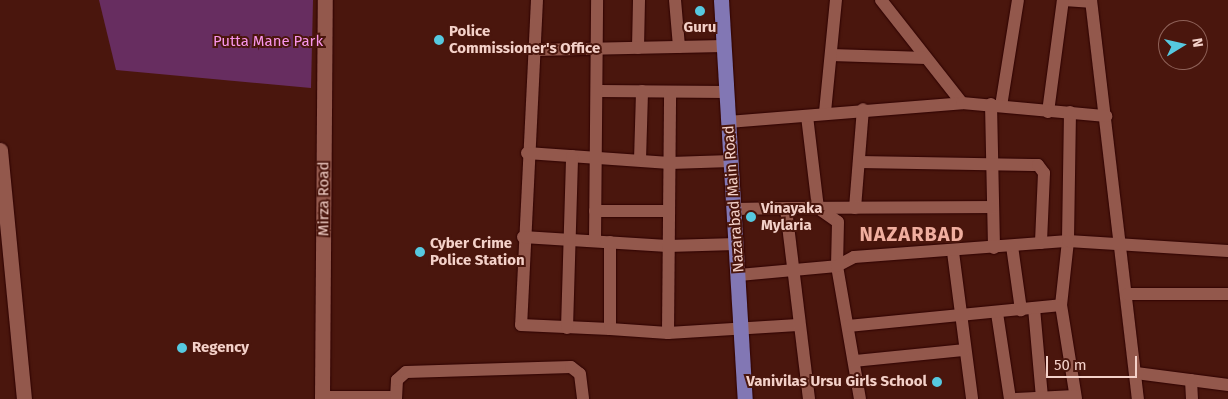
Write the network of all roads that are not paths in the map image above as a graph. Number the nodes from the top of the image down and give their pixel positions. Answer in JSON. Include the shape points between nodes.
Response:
{"nodes":[{"id":1,"x":325,"y":0,"type":"edge"},
{"id":2,"x":537,"y":0,"type":"edge"},
{"id":3,"x":597,"y":0,"type":"edge"},
{"id":4,"x":639,"y":0,"type":"edge"},
{"id":5,"x":675,"y":0,"type":"edge"},
{"id":6,"x":720,"y":0,"type":"edge"},
{"id":7,"x":836,"y":0,"type":"edge"},
{"id":8,"x":880,"y":0,"type":"edge"},
{"id":9,"x":1018,"y":0,"type":"edge"},
{"id":10,"x":1063,"y":0,"type":"edge"},
{"id":11,"x":1091,"y":1,"type":"edge"},
{"id":12,"x":724,"y":46,"type":"junction"},
{"id":13,"x":679,"y":47,"type":"junction"},
{"id":14,"x":597,"y":48,"type":"junction"},
{"id":15,"x":638,"y":48,"type":"junction"},
{"id":16,"x":533,"y":50,"type":"junction"},
{"id":17,"x":831,"y":55,"type":"junction"},
{"id":18,"x":926,"y":58,"type":"junction"},
{"id":19,"x":599,"y":91,"type":"junction"},
{"id":20,"x":642,"y":91,"type":"junction"},
{"id":21,"x":670,"y":92,"type":"junction"},
{"id":22,"x":727,"y":92,"type":"junction"},
{"id":23,"x":962,"y":103,"type":"junction"},
{"id":24,"x":996,"y":105,"type":"junction"},
{"id":25,"x":863,"y":109,"type":"junction"},
{"id":26,"x":825,"y":112,"type":"junction"},
{"id":27,"x":1048,"y":112,"type":"junction"},
{"id":28,"x":1070,"y":112,"type":"junction"},
{"id":29,"x":807,"y":116,"type":"junction"},
{"id":30,"x":1106,"y":116,"type":"junction"},
{"id":31,"x":728,"y":122,"type":"junction"},
{"id":32,"x":0,"y":150,"type":"edge"},
{"id":33,"x":527,"y":153,"type":"junction"},
{"id":34,"x":572,"y":156,"type":"junction"},
{"id":35,"x":596,"y":157,"type":"junction"},
{"id":36,"x":640,"y":160,"type":"junction"},
{"id":37,"x":731,"y":161,"type":"junction"},
{"id":38,"x":859,"y":162,"type":"junction"},
{"id":39,"x":670,"y":163,"type":"junction"},
{"id":40,"x":992,"y":164,"type":"junction"},
{"id":41,"x":993,"y":207,"type":"junction"},
{"id":42,"x":786,"y":208,"type":"junction"},
{"id":43,"x":818,"y":208,"type":"junction"},
{"id":44,"x":855,"y":208,"type":"junction"},
{"id":45,"x":736,"y":209,"type":"junction"},
{"id":46,"x":595,"y":211,"type":"junction"},
{"id":47,"x":669,"y":211,"type":"junction"},
{"id":48,"x":523,"y":237,"type":"junction"},
{"id":49,"x":570,"y":240,"type":"junction"},
{"id":50,"x":595,"y":241,"type":"junction"},
{"id":51,"x":1068,"y":241,"type":"junction"},
{"id":52,"x":610,"y":242,"type":"junction"},
{"id":53,"x":1041,"y":243,"type":"junction"},
{"id":54,"x":736,"y":244,"type":"junction"},
{"id":55,"x":1122,"y":245,"type":"junction"},
{"id":56,"x":668,"y":246,"type":"junction"},
{"id":57,"x":1012,"y":246,"type":"junction"},
{"id":58,"x":994,"y":248,"type":"junction"},
{"id":59,"x":1228,"y":251,"type":"edge"},
{"id":60,"x":953,"y":252,"type":"junction"},
{"id":61,"x":837,"y":266,"type":"junction"},
{"id":62,"x":793,"y":271,"type":"junction"},
{"id":63,"x":739,"y":275,"type":"junction"},
{"id":64,"x":1126,"y":294,"type":"junction"},
{"id":65,"x":1228,"y":294,"type":"edge"},
{"id":66,"x":1061,"y":305,"type":"junction"},
{"id":67,"x":1028,"y":309,"type":"junction"},
{"id":68,"x":997,"y":313,"type":"junction"},
{"id":69,"x":961,"y":318,"type":"junction"},
{"id":70,"x":798,"y":325,"type":"junction"},
{"id":71,"x":848,"y":326,"type":"junction"},
{"id":72,"x":567,"y":328,"type":"junction"},
{"id":73,"x":610,"y":329,"type":"junction"},
{"id":74,"x":743,"y":330,"type":"junction"},
{"id":75,"x":668,"y":333,"type":"junction"},
{"id":76,"x":964,"y":350,"type":"junction"},
{"id":77,"x":854,"y":361,"type":"junction"},
{"id":78,"x":1136,"y":373,"type":"junction"},
{"id":79,"x":1192,"y":380,"type":"junction"},
{"id":80,"x":1228,"y":385,"type":"edge"},
{"id":81,"x":1042,"y":397,"type":"junction"},
{"id":82,"x":1076,"y":397,"type":"edge"},
{"id":83,"x":322,"y":398,"type":"edge"},
{"id":84,"x":396,"y":398,"type":"edge"},
{"id":85,"x":24,"y":399,"type":"edge"},
{"id":86,"x":583,"y":399,"type":"edge"},
{"id":87,"x":745,"y":399,"type":"edge"},
{"id":88,"x":809,"y":399,"type":"edge"},
{"id":89,"x":860,"y":399,"type":"edge"},
{"id":90,"x":972,"y":399,"type":"edge"},
{"id":91,"x":1010,"y":399,"type":"edge"},
{"id":92,"x":1016,"y":399,"type":"edge"},
{"id":93,"x":1138,"y":399,"type":"edge"},
{"id":94,"x":1192,"y":399,"type":"edge"}],
"edges":[{"from":1,"to":83,"type":"street","name":"Mirza Road"},
{"from":2,"to":16,"type":"street"},
{"from":3,"to":14,"type":"street"},
{"from":4,"to":15,"type":"street"},
{"from":5,"to":13,"type":"street"},
{"from":6,"to":12,"type":"main road","name":"Nazarabad Main Road"},
{"from":7,"to":17,"type":"street"},
{"from":8,"to":18,"type":"street"},
{"from":9,"to":24,"type":"street"},
{"from":10,"to":11,"type":"street"},
{"from":10,"to":27,"type":"street"},
{"from":11,"to":30,"type":"street"},
{"from":12,"to":13,"type":"street"},
{"from":12,"to":22,"type":"main road","name":"Nazarabad Main Road"},
{"from":13,"to":15,"type":"street"},
{"from":14,"to":15,"type":"street"},
{"from":14,"to":16,"type":"street"},
{"from":14,"to":19,"type":"street"},
{"from":16,"to":33,"type":"street"},
{"from":17,"to":18,"type":"street"},
{"from":17,"to":26,"type":"street"},
{"from":18,"to":23,"type":"street"},
{"from":19,"to":20,"type":"street"},
{"from":19,"to":35,"type":"street"},
{"from":20,"to":21,"type":"street"},
{"from":20,"to":36,"type":"street"},
{"from":21,"to":22,"type":"street"},
{"from":21,"to":39,"type":"street"},
{"from":22,"to":31,"type":"main road","name":"Nazarabad Main Road"},
{"from":23,"to":24,"type":"street"},
{"from":23,"to":25,"type":"street"},
{"from":24,"to":27,"type":"street"},
{"from":24,"to":40,"type":"street"},
{"from":25,"to":26,"type":"street"},
{"from":25,"to":38,"type":"street"},
{"from":26,"to":29,"type":"street"},
{"from":27,"to":28,"type":"street"},
{"from":28,"to":30,"type":"street"},
{"from":28,"to":51,"type":"street"},
{"from":29,"to":31,"type":"street"},
{"from":29,"to":43,"type":"street"},
{"from":30,"to":55,"type":"street"},
{"from":31,"to":37,"type":"main road","name":"Nazarabad Main Road"},
{"from":32,"to":85,"type":"street"},
{"from":33,"to":34,"type":"street"},
{"from":33,"to":48,"type":"street"},
{"from":34,"to":35,"type":"street"},
{"from":34,"to":49,"type":"street"},
{"from":35,"to":36,"type":"street"},
{"from":35,"to":46,"type":"street"},
{"from":36,"to":39,"type":"street"},
{"from":37,"to":39,"type":"street"},
{"from":37,"to":45,"type":"main road","name":"Nazarabad Main Road"},
{"from":38,"to":40,"type":"street"},
{"from":38,"to":44,"type":"street"},
{"from":39,"to":47,"type":"street"},
{"from":40,"to":41,"type":"street"},
{"from":40,"to":53,"type":"street","via":[[1042,167]]},
{"from":41,"to":44,"type":"street"},
{"from":41,"to":58,"type":"street"},
{"from":42,"to":43,"type":"street"},
{"from":42,"to":45,"type":"street"},
{"from":42,"to":62,"type":"street"},
{"from":43,"to":44,"type":"street"},
{"from":43,"to":61,"type":"street","via":[[838,222]]},
{"from":45,"to":54,"type":"main road","name":"Nazarabad Main Road"},
{"from":46,"to":47,"type":"street"},
{"from":46,"to":50,"type":"street"},
{"from":47,"to":56,"type":"street"},
{"from":48,"to":49,"type":"street"},
{"from":48,"to":72,"type":"street","via":[[521,325]]},
{"from":49,"to":50,"type":"street"},
{"from":49,"to":72,"type":"street"},
{"from":50,"to":52,"type":"street"},
{"from":51,"to":53,"type":"street"},
{"from":51,"to":55,"type":"street"},
{"from":51,"to":66,"type":"street"},
{"from":52,"to":56,"type":"street"},
{"from":52,"to":73,"type":"street"},
{"from":53,"to":57,"type":"street"},
{"from":54,"to":56,"type":"street"},
{"from":54,"to":63,"type":"main road","name":"Nazarabad Main Road"},
{"from":55,"to":59,"type":"street"},
{"from":55,"to":64,"type":"street"},
{"from":56,"to":75,"type":"street"},
{"from":57,"to":58,"type":"street"},
{"from":57,"to":67,"type":"street"},
{"from":58,"to":60,"type":"street"},
{"from":60,"to":61,"type":"street","via":[[854,257]]},
{"from":60,"to":69,"type":"street"},
{"from":61,"to":62,"type":"street"},
{"from":61,"to":71,"type":"street"},
{"from":62,"to":63,"type":"street"},
{"from":62,"to":70,"type":"street"},
{"from":63,"to":74,"type":"main road","name":"Nazarabad Main Road"},
{"from":64,"to":65,"type":"street"},
{"from":64,"to":78,"type":"street"},
{"from":66,"to":67,"type":"street"},
{"from":66,"to":82,"type":"street"},
{"from":67,"to":68,"type":"street"},
{"from":67,"to":81,"type":"street"},
{"from":68,"to":69,"type":"street"},
{"from":68,"to":91,"type":"street"},
{"from":69,"to":71,"type":"street"},
{"from":69,"to":76,"type":"street"},
{"from":70,"to":74,"type":"street"},
{"from":70,"to":88,"type":"street"},
{"from":71,"to":77,"type":"street"},
{"from":72,"to":73,"type":"street"},
{"from":73,"to":75,"type":"street"},
{"from":74,"to":75,"type":"street"},
{"from":74,"to":87,"type":"main road","name":"Nazarabad Main Road"},
{"from":76,"to":77,"type":"street"},
{"from":76,"to":90,"type":"street"},
{"from":77,"to":89,"type":"street"},
{"from":78,"to":79,"type":"street"},
{"from":78,"to":93,"type":"street"},
{"from":79,"to":80,"type":"street"},
{"from":79,"to":94,"type":"street"},
{"from":81,"to":82,"type":"street"},
{"from":81,"to":92,"type":"street"},
{"from":83,"to":84,"type":"street"},
{"from":84,"to":86,"type":"street","via":[[397,380],[406,372],[571,367],[580,374]]}]}
